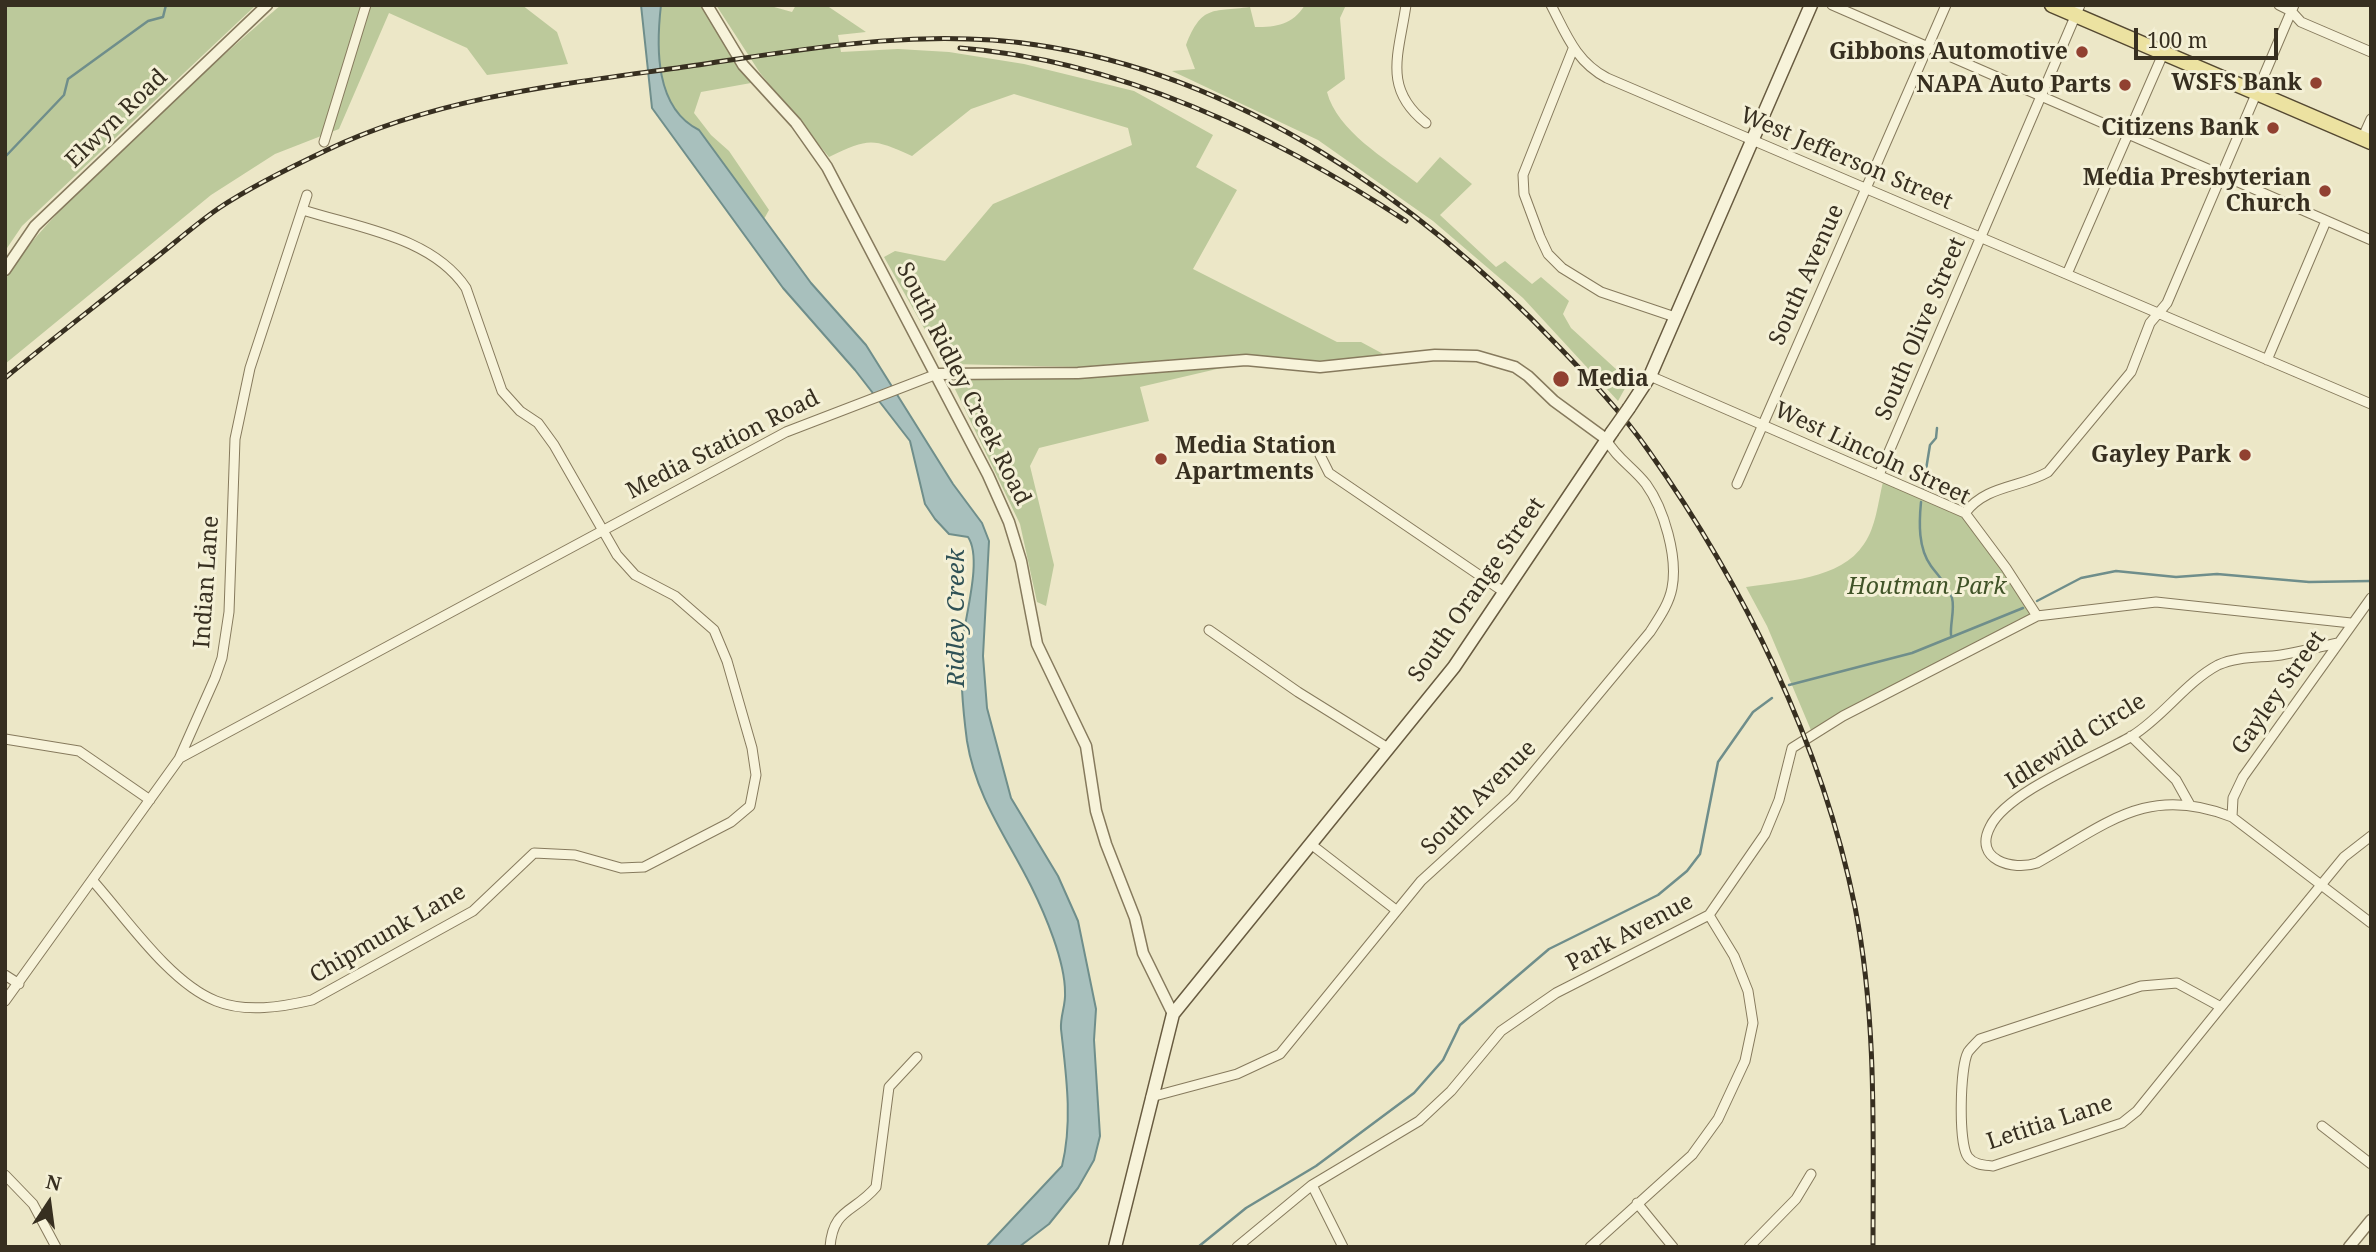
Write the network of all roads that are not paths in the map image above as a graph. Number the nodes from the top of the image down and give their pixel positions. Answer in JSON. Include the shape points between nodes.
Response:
{"nodes":[{"id":1,"x":267,"y":5,"type":"edge"},
{"id":2,"x":366,"y":5,"type":"edge"},
{"id":3,"x":707,"y":5,"type":"edge"},
{"id":4,"x":1406,"y":5,"type":"edge"},
{"id":5,"x":1552,"y":5,"type":"edge"},
{"id":6,"x":1811,"y":5,"type":"edge"},
{"id":7,"x":1832,"y":5,"type":"edge"},
{"id":8,"x":1946,"y":5,"type":"edge"},
{"id":9,"x":2052,"y":5,"type":"edge"},
{"id":10,"x":2280,"y":5,"type":"edge"},
{"id":11,"x":2292,"y":8,"type":"edge"},
{"id":12,"x":2078,"y":10,"type":"edge"},
{"id":13,"x":1928,"y":46,"type":"junction"},
{"id":14,"x":1573,"y":49,"type":"junction"},
{"id":15,"x":2371,"y":52,"type":"edge"},
{"id":16,"x":2163,"y":54,"type":"junction"},
{"id":17,"x":2256,"y":93,"type":"junction"},
{"id":18,"x":2040,"y":96,"type":"junction"},
{"id":19,"x":2371,"y":119,"type":"edge"},
{"id":20,"x":1426,"y":123,"type":"dead end"},
{"id":21,"x":2129,"y":135,"type":"junction"},
{"id":22,"x":1753,"y":140,"type":"junction"},
{"id":23,"x":2367,"y":140,"type":"edge"},
{"id":24,"x":324,"y":142,"type":"dead end"},
{"id":25,"x":2222,"y":175,"type":"junction"},
{"id":26,"x":1866,"y":188,"type":"junction"},
{"id":27,"x":307,"y":195,"type":"dead end"},
{"id":28,"x":303,"y":210,"type":"junction"},
{"id":29,"x":2326,"y":221,"type":"junction"},
{"id":30,"x":1980,"y":237,"type":"junction"},
{"id":31,"x":2371,"y":240,"type":"edge"},
{"id":32,"x":5,"y":270,"type":"edge"},
{"id":33,"x":2067,"y":274,"type":"junction"},
{"id":34,"x":2157,"y":313,"type":"junction"},
{"id":35,"x":1675,"y":317,"type":"junction"},
{"id":36,"x":2267,"y":360,"type":"junction"},
{"id":37,"x":937,"y":374,"type":"junction"},
{"id":38,"x":1650,"y":376,"type":"junction"},
{"id":39,"x":2370,"y":403,"type":"edge"},
{"id":40,"x":1762,"y":424,"type":"junction"},
{"id":41,"x":1609,"y":435,"type":"junction"},
{"id":42,"x":1320,"y":454,"type":"dead end"},
{"id":43,"x":1879,"y":475,"type":"junction"},
{"id":44,"x":1737,"y":484,"type":"dead end"},
{"id":45,"x":1965,"y":513,"type":"junction"},
{"id":46,"x":604,"y":530,"type":"junction"},
{"id":47,"x":1504,"y":592,"type":"junction"},
{"id":48,"x":2371,"y":598,"type":"edge"},
{"id":49,"x":2037,"y":616,"type":"junction"},
{"id":50,"x":2351,"y":623,"type":"junction"},
{"id":51,"x":1209,"y":630,"type":"dead end"},
{"id":52,"x":2338,"y":643,"type":"junction"},
{"id":53,"x":2131,"y":736,"type":"junction"},
{"id":54,"x":5,"y":739,"type":"edge"},
{"id":55,"x":1388,"y":748,"type":"junction"},
{"id":56,"x":178,"y":759,"type":"junction"},
{"id":57,"x":150,"y":800,"type":"junction"},
{"id":58,"x":2190,"y":805,"type":"junction"},
{"id":59,"x":2232,"y":817,"type":"junction"},
{"id":60,"x":2371,"y":836,"type":"edge"},
{"id":61,"x":1312,"y":845,"type":"junction"},
{"id":62,"x":93,"y":881,"type":"junction"},
{"id":63,"x":2322,"y":884,"type":"junction"},
{"id":64,"x":1396,"y":911,"type":"junction"},
{"id":65,"x":1709,"y":915,"type":"junction"},
{"id":66,"x":2371,"y":923,"type":"edge"},
{"id":67,"x":5,"y":975,"type":"edge"},
{"id":68,"x":19,"y":984,"type":"junction"},
{"id":69,"x":5,"y":1001,"type":"edge"},
{"id":70,"x":2221,"y":1007,"type":"junction"},
{"id":71,"x":1173,"y":1014,"type":"junction"},
{"id":72,"x":917,"y":1057,"type":"dead end"},
{"id":73,"x":1151,"y":1097,"type":"junction"},
{"id":74,"x":2322,"y":1126,"type":"dead end"},
{"id":75,"x":2371,"y":1164,"type":"edge"},
{"id":76,"x":1811,"y":1174,"type":"dead end"},
{"id":77,"x":5,"y":1175,"type":"edge"},
{"id":78,"x":1312,"y":1185,"type":"junction"},
{"id":79,"x":1637,"y":1203,"type":"junction"},
{"id":80,"x":2369,"y":1226,"type":"edge"},
{"id":81,"x":56,"y":1247,"type":"edge"},
{"id":82,"x":830,"y":1247,"type":"edge"},
{"id":83,"x":1115,"y":1247,"type":"edge"},
{"id":84,"x":1237,"y":1247,"type":"edge"},
{"id":85,"x":1343,"y":1247,"type":"edge"},
{"id":86,"x":1590,"y":1247,"type":"edge"},
{"id":87,"x":1673,"y":1247,"type":"edge"},
{"id":88,"x":1749,"y":1247,"type":"edge"},
{"id":89,"x":2349,"y":1247,"type":"edge"}],
"edges":[{"from":1,"to":32,"type":"street","name":"Elwyn Road","via":[[35,226]]},
{"from":2,"to":24,"type":"street"},
{"from":3,"to":37,"type":"street","name":"South Ridley Creek Road","via":[[743,65],[796,123],[827,167]]},
{"from":4,"to":20,"type":"street","via":[[1396,83],[1410,110]]},
{"from":5,"to":14,"type":"street","name":"West Jefferson Street"},
{"from":6,"to":22,"type":"main road","name":"South Orange Street"},
{"from":7,"to":13,"type":"street"},
{"from":8,"to":13,"type":"street","name":"South Avenue"},
{"from":9,"to":12,"type":"main road"},
{"from":10,"to":11,"type":"street"},
{"from":11,"to":15,"type":"street","via":[[2301,22]]},
{"from":11,"to":17,"type":"street"},
{"from":12,"to":16,"type":"main road"},
{"from":12,"to":18,"type":"street","name":"South Olive Street"},
{"from":13,"to":18,"type":"street"},
{"from":13,"to":26,"type":"street","name":"South Avenue"},
{"from":14,"to":22,"type":"street","name":"West Jefferson Street","via":[[1597,73]]},
{"from":14,"to":35,"type":"street","via":[[1522,175],[1540,237],[1548,254],[1582,282]]},
{"from":16,"to":17,"type":"main road"},
{"from":16,"to":21,"type":"street"},
{"from":17,"to":23,"type":"main road"},
{"from":17,"to":25,"type":"street"},
{"from":18,"to":21,"type":"street"},
{"from":18,"to":30,"type":"street","name":"South Olive Street"},
{"from":19,"to":23,"type":"street"},
{"from":21,"to":25,"type":"street"},
{"from":21,"to":33,"type":"street"},
{"from":22,"to":26,"type":"street","name":"West Jefferson Street"},
{"from":22,"to":35,"type":"main road","name":"South Orange Street"},
{"from":25,"to":29,"type":"street"},
{"from":25,"to":34,"type":"street","via":[[2168,303]]},
{"from":26,"to":30,"type":"street","name":"West Jefferson Street"},
{"from":26,"to":40,"type":"street","name":"South Avenue"},
{"from":27,"to":28,"type":"street","name":"Indian Lane"},
{"from":28,"to":46,"type":"street","name":"Chipmunk Lane","via":[[428,251],[457,275],[466,288],[502,391],[538,423]]},
{"from":28,"to":56,"type":"street","name":"Indian Lane","via":[[250,368],[235,439],[229,612],[222,659]]},
{"from":29,"to":31,"type":"street"},
{"from":29,"to":36,"type":"street"},
{"from":30,"to":33,"type":"street","name":"West Jefferson Street"},
{"from":30,"to":43,"type":"street","name":"South Olive Street"},
{"from":33,"to":34,"type":"street","name":"West Jefferson Street"},
{"from":34,"to":36,"type":"street","name":"West Jefferson Street"},
{"from":34,"to":45,"type":"street","via":[[2131,372],[2048,472],[2031,482],[1994,489]]},
{"from":35,"to":38,"type":"main road","name":"South Orange Street"},
{"from":36,"to":39,"type":"street","name":"West Jefferson Street"},
{"from":37,"to":41,"type":"street","name":"Media Station Road","via":[[1078,373],[1246,360],[1320,368],[1435,355],[1477,356],[1528,376],[1554,401]]},
{"from":37,"to":46,"type":"street","name":"Media Station Road","via":[[786,432]]},
{"from":37,"to":71,"type":"street","name":"South Ridley Creek Road","via":[[1009,522],[1037,644],[1086,746],[1106,844],[1135,918],[1143,953]]},
{"from":38,"to":40,"type":"street","name":"West Lincoln Street"},
{"from":38,"to":41,"type":"main road","name":"South Orange Street","bridge":true},
{"from":40,"to":43,"type":"street","name":"West Lincoln Street"},
{"from":40,"to":44,"type":"street","name":"South Avenue"},
{"from":41,"to":47,"type":"main road","name":"South Orange Street"},
{"from":41,"to":64,"type":"street","name":"South Avenue","via":[[1616,455],[1647,485],[1667,535],[1672,588],[1664,611],[1545,762],[1481,830],[1421,881]]},
{"from":42,"to":47,"type":"street","via":[[1329,473]]},
{"from":43,"to":45,"type":"street","name":"West Lincoln Street"},
{"from":45,"to":49,"type":"street","name":"West Lincoln Street"},
{"from":46,"to":56,"type":"street","name":"Media Station Road"},
{"from":46,"to":62,"type":"street","name":"Chipmunk Lane","via":[[635,575],[675,596],[714,630],[752,748],[756,775],[750,806],[730,822],[644,867],[621,868],[575,855],[534,853],[473,911],[312,1000],[285,1006],[245,1008],[216,1001],[195,989],[170,968]]},
{"from":47,"to":55,"type":"main road","name":"South Orange Street","via":[[1454,667]]},
{"from":48,"to":50,"type":"street","name":"Gayley Street"},
{"from":49,"to":50,"type":"street","via":[[2156,602]]},
{"from":49,"to":65,"type":"street","name":"Park Avenue","via":[[1843,716],[1792,748],[1765,834]]},
{"from":50,"to":52,"type":"street","name":"Gayley Street"},
{"from":51,"to":55,"type":"street"},
{"from":52,"to":53,"type":"street","name":"Idlewild Circle","via":[[2244,657],[2218,666]]},
{"from":52,"to":59,"type":"street","name":"Gayley Street","via":[[2243,777],[2233,798]]},
{"from":53,"to":58,"type":"street","via":[[2176,780]]},
{"from":53,"to":58,"type":"street","name":"Idlewild Circle","via":[[2082,758],[2012,803],[1990,827],[1987,843],[1994,859],[2023,868],[2145,805]]},
{"from":54,"to":57,"type":"street","via":[[79,751]]},
{"from":55,"to":61,"type":"main road","name":"South Orange Street"},
{"from":56,"to":57,"type":"street","name":"Indian Lane"},
{"from":57,"to":62,"type":"street","name":"Indian Lane"},
{"from":58,"to":59,"type":"street","name":"Idlewild Circle"},
{"from":59,"to":63,"type":"street","name":"Idlewild Circle"},
{"from":60,"to":63,"type":"street","name":"Letitia Lane","via":[[2344,857]]},
{"from":61,"to":64,"type":"street"},
{"from":61,"to":71,"type":"main road","name":"South Orange Street"},
{"from":62,"to":68,"type":"street","name":"Indian Lane"},
{"from":63,"to":66,"type":"street","name":"Idlewild Circle"},
{"from":63,"to":70,"type":"street","name":"Letitia Lane"},
{"from":64,"to":73,"type":"street","name":"South Avenue","via":[[1280,1054],[1237,1073]]},
{"from":65,"to":78,"type":"street","name":"Park Avenue","via":[[1556,993],[1501,1031],[1419,1121]]},
{"from":65,"to":79,"type":"street","via":[[1734,956],[1748,991],[1753,1023],[1745,1061],[1718,1119],[1692,1155]]},
{"from":67,"to":68,"type":"street"},
{"from":68,"to":69,"type":"street","name":"Indian Lane"},
{"from":70,"to":70,"type":"street","name":"Letitia Lane","via":[[2151,1098],[2122,1123],[1993,1166],[1979,1165],[1968,1157],[1963,1142],[1964,1072],[1968,1052],[1980,1040],[2141,986],[2178,983]]},
{"from":71,"to":73,"type":"main road","name":"South Orange Street"},
{"from":72,"to":82,"type":"street","via":[[889,1087],[876,1187],[841,1213],[831,1230]]},
{"from":73,"to":83,"type":"main road","name":"South Orange Street"},
{"from":74,"to":75,"type":"street"},
{"from":76,"to":88,"type":"street","via":[[1796,1199]]},
{"from":77,"to":81,"type":"street","via":[[33,1204]]},
{"from":78,"to":84,"type":"street","name":"Park Avenue"},
{"from":78,"to":85,"type":"street"},
{"from":79,"to":86,"type":"street"},
{"from":79,"to":87,"type":"street"},
{"from":80,"to":89,"type":"street"}]}
